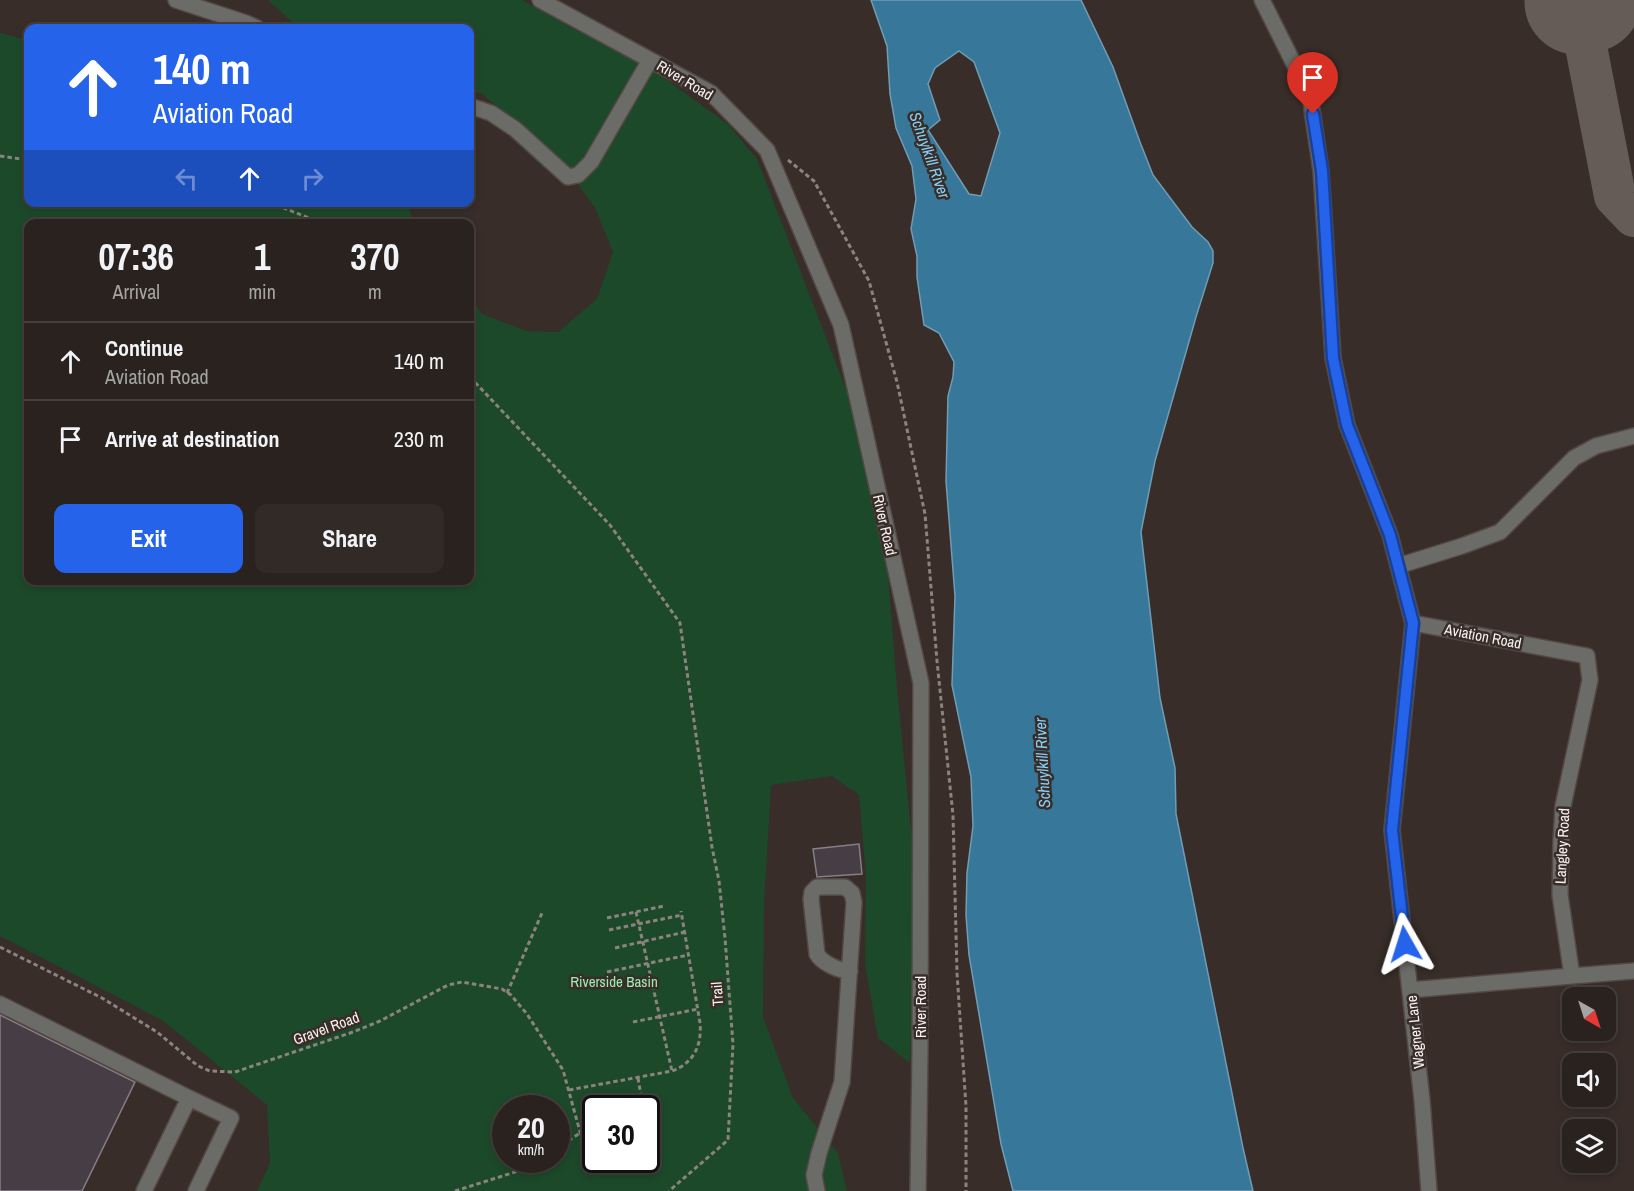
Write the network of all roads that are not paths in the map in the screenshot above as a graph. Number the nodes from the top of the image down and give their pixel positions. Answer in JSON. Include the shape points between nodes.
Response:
{"nodes":[{"id":1,"x":176,"y":0,"type":"edge"},
{"id":2,"x":540,"y":0,"type":"edge"},
{"id":3,"x":1262,"y":0,"type":"edge"},
{"id":4,"x":248,"y":24,"type":"edge"},
{"id":5,"x":650,"y":60,"type":"junction"},
{"id":6,"x":474,"y":107,"type":"edge"},
{"id":7,"x":1634,"y":436,"type":"edge"},
{"id":8,"x":1398,"y":566,"type":"junction"},
{"id":9,"x":1413,"y":623,"type":"junction"},
{"id":10,"x":1587,"y":656,"type":"joint"},
{"id":11,"x":850,"y":971,"type":"junction"},
{"id":12,"x":1634,"y":971,"type":"edge"},
{"id":13,"x":1572,"y":976,"type":"junction"},
{"id":14,"x":1410,"y":990,"type":"junction"},
{"id":15,"x":0,"y":1004,"type":"edge"},
{"id":16,"x":189,"y":1098,"type":"junction"},
{"id":17,"x":144,"y":1191,"type":"edge"},
{"id":18,"x":196,"y":1191,"type":"edge"},
{"id":19,"x":817,"y":1191,"type":"edge"},
{"id":20,"x":918,"y":1191,"type":"edge"},
{"id":21,"x":1429,"y":1191,"type":"edge"}],
"edges":[{"from":1,"to":4,"type":"street"},
{"from":2,"to":5,"type":"street","name":"River Road"},
{"from":3,"to":8,"type":"street","via":[[1310,96],[1322,171],[1333,358],[1347,425],[1390,535]]},
{"from":5,"to":6,"type":"street","via":[[591,162],[578,175],[568,177],[515,129]]},
{"from":5,"to":20,"type":"street","name":"River Road","via":[[711,93],[767,150],[843,337],[921,683]]},
{"from":7,"to":8,"type":"street","via":[[1596,446],[1574,458],[1500,532]]},
{"from":8,"to":9,"type":"street"},
{"from":9,"to":10,"type":"street","name":"Aviation Road"},
{"from":9,"to":14,"type":"street","name":"Wagner Lane","via":[[1392,830]]},
{"from":10,"to":13,"type":"street","name":"Langley Road","via":[[1590,680],[1563,806],[1560,895]]},
{"from":11,"to":11,"type":"street","via":[[852,893],[845,887],[817,887],[811,899],[816,954],[826,963]]},
{"from":11,"to":19,"type":"street","via":[[842,1082],[819,1153],[814,1175]]},
{"from":12,"to":13,"type":"street"},
{"from":13,"to":14,"type":"street"},
{"from":14,"to":21,"type":"street","name":"Wagner Lane"},
{"from":15,"to":16,"type":"street"},
{"from":16,"to":17,"type":"street"},
{"from":16,"to":18,"type":"street","via":[[231,1118]]}]}
